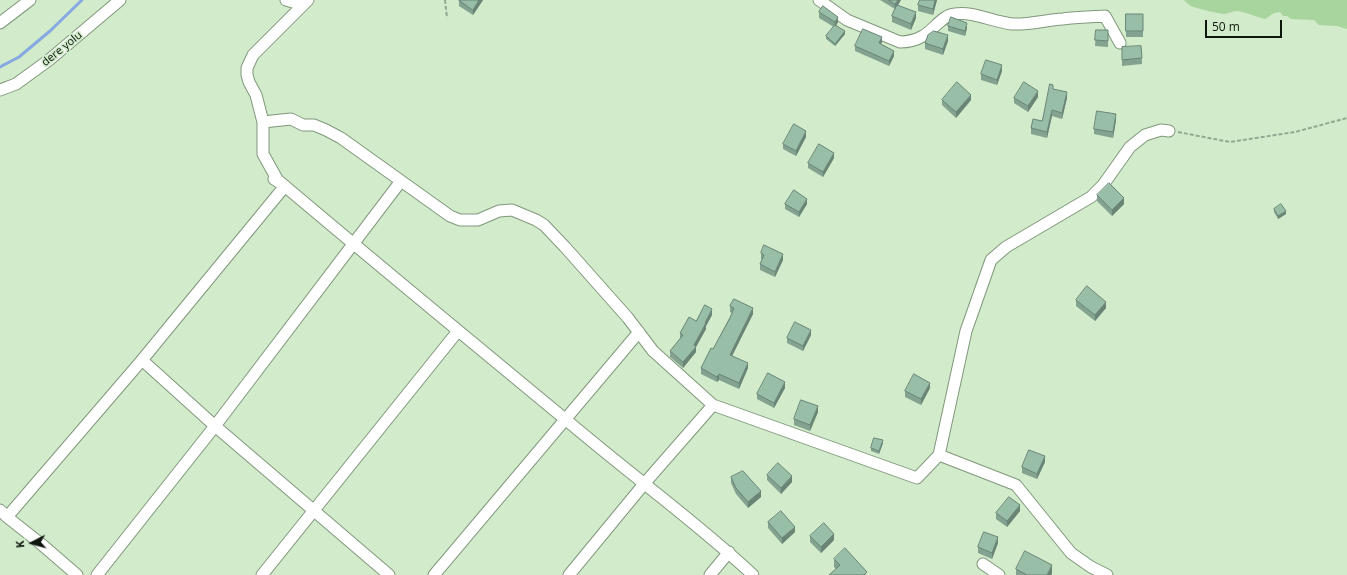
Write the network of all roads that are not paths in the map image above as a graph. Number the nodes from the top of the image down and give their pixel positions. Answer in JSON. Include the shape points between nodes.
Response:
{"nodes":[{"id":1,"x":30,"y":0,"type":"edge"},
{"id":2,"x":120,"y":0,"type":"edge"},
{"id":3,"x":286,"y":0,"type":"edge"},
{"id":4,"x":819,"y":0,"type":"edge"},
{"id":5,"x":306,"y":2,"type":"edge"},
{"id":6,"x":0,"y":23,"type":"edge"},
{"id":7,"x":1120,"y":43,"type":"dead end"},
{"id":8,"x":0,"y":90,"type":"edge"},
{"id":9,"x":263,"y":122,"type":"junction"},
{"id":10,"x":1169,"y":131,"type":"road end"},
{"id":11,"x":401,"y":181,"type":"junction"},
{"id":12,"x":281,"y":183,"type":"junction"},
{"id":13,"x":354,"y":245,"type":"junction"},
{"id":14,"x":458,"y":331,"type":"junction"},
{"id":15,"x":639,"y":332,"type":"junction"},
{"id":16,"x":142,"y":360,"type":"junction"},
{"id":17,"x":713,"y":405,"type":"junction"},
{"id":18,"x":565,"y":419,"type":"junction"},
{"id":19,"x":215,"y":426,"type":"junction"},
{"id":20,"x":939,"y":455,"type":"junction"},
{"id":21,"x":644,"y":484,"type":"junction"},
{"id":22,"x":315,"y":510,"type":"junction"},
{"id":23,"x":3,"y":513,"type":"edge"},
{"id":24,"x":729,"y":552,"type":"junction"},
{"id":25,"x":983,"y":564,"type":"dead end"},
{"id":26,"x":1089,"y":571,"type":"edge"},
{"id":27,"x":77,"y":575,"type":"edge"},
{"id":28,"x":97,"y":575,"type":"edge"},
{"id":29,"x":262,"y":575,"type":"edge"},
{"id":30,"x":389,"y":575,"type":"edge"},
{"id":31,"x":434,"y":575,"type":"edge"},
{"id":32,"x":569,"y":575,"type":"edge"},
{"id":33,"x":710,"y":575,"type":"edge"},
{"id":34,"x":753,"y":575,"type":"edge"},
{"id":35,"x":999,"y":575,"type":"edge"},
{"id":36,"x":1107,"y":575,"type":"edge"}],
"edges":[{"from":1,"to":6,"type":"street"},
{"from":2,"to":8,"type":"street","name":"dere yolu","via":[[50,60],[16,84]]},
{"from":3,"to":5,"type":"street"},
{"from":4,"to":7,"type":"street","via":[[847,20],[900,42],[922,37],[944,18],[953,14],[964,14],[1016,24],[1105,16]]},
{"from":5,"to":9,"type":"street","via":[[253,56],[247,68],[249,82],[256,95]]},
{"from":9,"to":11,"type":"street","via":[[291,119],[303,125],[314,125],[326,130]]},
{"from":9,"to":12,"type":"street","via":[[263,154]]},
{"from":10,"to":20,"type":"street","via":[[1161,130],[1146,135],[1130,147],[1091,197],[1006,247],[991,260],[966,331]]},
{"from":11,"to":13,"type":"street"},
{"from":11,"to":15,"type":"street","via":[[450,216],[460,220],[478,220],[499,211],[512,210],[544,225]]},
{"from":12,"to":13,"type":"street"},
{"from":12,"to":16,"type":"street"},
{"from":13,"to":14,"type":"street"},
{"from":13,"to":19,"type":"street"},
{"from":14,"to":18,"type":"street"},
{"from":14,"to":22,"type":"street"},
{"from":15,"to":17,"type":"street","via":[[653,351]]},
{"from":15,"to":18,"type":"street"},
{"from":16,"to":19,"type":"street"},
{"from":16,"to":23,"type":"street"},
{"from":17,"to":20,"type":"street","via":[[917,478]]},
{"from":17,"to":21,"type":"street"},
{"from":18,"to":21,"type":"street"},
{"from":18,"to":31,"type":"street"},
{"from":19,"to":22,"type":"street"},
{"from":19,"to":28,"type":"street"},
{"from":20,"to":26,"type":"street","via":[[1016,485],[1071,553]]},
{"from":21,"to":24,"type":"street"},
{"from":21,"to":32,"type":"street"},
{"from":22,"to":29,"type":"street"},
{"from":22,"to":30,"type":"street"},
{"from":23,"to":27,"type":"street"},
{"from":24,"to":33,"type":"street"},
{"from":24,"to":34,"type":"street"},
{"from":25,"to":35,"type":"street"},
{"from":26,"to":36,"type":"street"}]}
